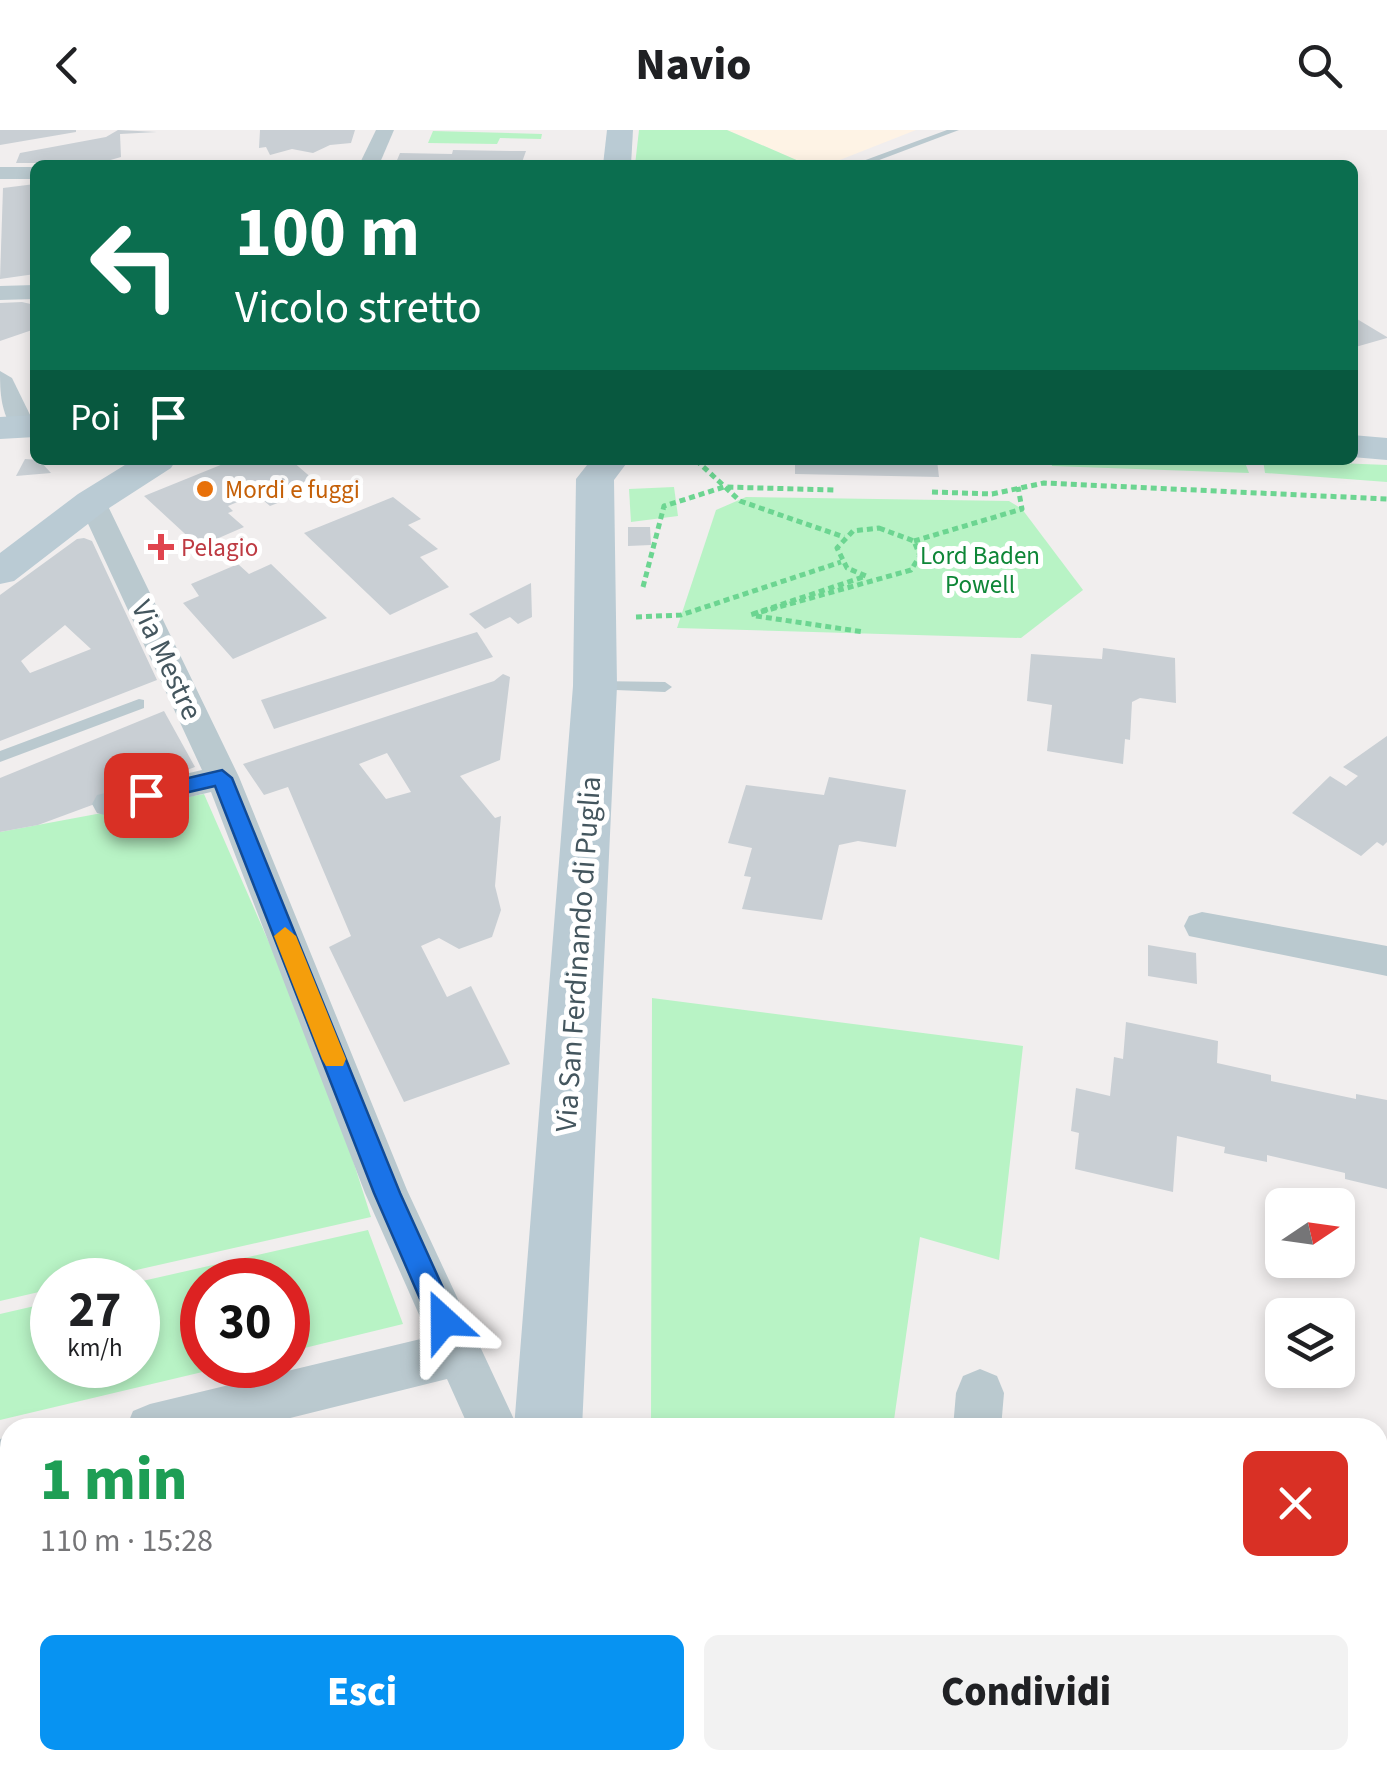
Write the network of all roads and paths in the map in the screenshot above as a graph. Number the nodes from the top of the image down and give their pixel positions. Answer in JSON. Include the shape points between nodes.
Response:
{"nodes":[{"id":1,"x":385,"y":130,"type":"edge"},
{"id":2,"x":620,"y":130,"type":"edge"},
{"id":3,"x":955,"y":130,"type":"edge"},
{"id":4,"x":370,"y":160,"type":"edge"},
{"id":5,"x":617,"y":160,"type":"edge"},
{"id":6,"x":871,"y":160,"type":"edge"},
{"id":7,"x":0,"y":173,"type":"edge"},
{"id":8,"x":30,"y":173,"type":"edge"},
{"id":9,"x":30,"y":292,"type":"edge"},
{"id":10,"x":0,"y":294,"type":"edge"},
{"id":11,"x":0,"y":378,"type":"edge"},
{"id":12,"x":1358,"y":422,"type":"edge"},
{"id":13,"x":1387,"y":424,"type":"edge"},
{"id":14,"x":23,"y":428,"type":"edge"},
{"id":15,"x":1358,"y":447,"type":"edge"},
{"id":16,"x":1387,"y":449,"type":"edge"},
{"id":17,"x":149,"y":465,"type":"edge"},
{"id":18,"x":701,"y":465,"type":"edge"},
{"id":19,"x":595,"y":466,"type":"edge"},
{"id":20,"x":1018,"y":487,"type":"junction"},
{"id":21,"x":724,"y":488,"type":"junction"},
{"id":22,"x":838,"y":490,"type":"dead end"},
{"id":23,"x":915,"y":492,"type":"dead end"},
{"id":24,"x":1387,"y":499,"type":"edge"},
{"id":25,"x":92,"y":502,"type":"junction"},
{"id":26,"x":844,"y":537,"type":"junction"},
{"id":27,"x":914,"y":541,"type":"junction"},
{"id":28,"x":841,"y":562,"type":"junction"},
{"id":29,"x":0,"y":572,"type":"edge"},
{"id":30,"x":682,"y":615,"type":"dead end"},
{"id":31,"x":750,"y":615,"type":"junction"},
{"id":32,"x":635,"y":617,"type":"dead end"},
{"id":33,"x":864,"y":632,"type":"dead end"},
{"id":34,"x":595,"y":686,"type":"junction"},
{"id":35,"x":664,"y":687,"type":"dead end"},
{"id":36,"x":138,"y":704,"type":"dead end"},
{"id":37,"x":0,"y":757,"type":"edge"},
{"id":38,"x":222,"y":778,"type":"junction"},
{"id":39,"x":109,"y":804,"type":"dead end"},
{"id":40,"x":1202,"y":926,"type":"dead end"},
{"id":41,"x":1387,"y":961,"type":"edge"},
{"id":42,"x":458,"y":1353,"type":"junction"},
{"id":43,"x":191,"y":1418,"type":"edge"},
{"id":44,"x":489,"y":1418,"type":"edge"},
{"id":45,"x":549,"y":1418,"type":"edge"}],
"edges":[{"from":1,"to":4,"type":"street"},
{"from":2,"to":5,"type":"street"},
{"from":3,"to":6,"type":"lane"},
{"from":7,"to":8,"type":"street"},
{"from":9,"to":10,"type":"street"},
{"from":11,"to":14,"type":"street"},
{"from":12,"to":13,"type":"street"},
{"from":15,"to":16,"type":"street"},
{"from":17,"to":25,"type":"street"},
{"from":18,"to":21,"type":"path"},
{"from":19,"to":34,"type":"street","name":"Via San Ferdinando di Puglia"},
{"from":20,"to":23,"type":"path","via":[[992,494]]},
{"from":20,"to":24,"type":"path"},
{"from":20,"to":27,"type":"path","via":[[1022,509]]},
{"from":21,"to":22,"type":"path"},
{"from":21,"to":26,"type":"path","via":[[740,501]]},
{"from":21,"to":32,"type":"path","via":[[664,506]]},
{"from":25,"to":29,"type":"street"},
{"from":25,"to":38,"type":"street","name":"Via Mestre"},
{"from":26,"to":27,"type":"path","via":[[879,528]]},
{"from":26,"to":28,"type":"path","via":[[837,548]]},
{"from":27,"to":31,"type":"path","via":[[918,564],[902,574]]},
{"from":28,"to":30,"type":"path"},
{"from":28,"to":31,"type":"path","via":[[866,576]]},
{"from":31,"to":33,"type":"path"},
{"from":34,"to":35,"type":"lane"},
{"from":34,"to":45,"type":"street","name":"Via San Ferdinando di Puglia"},
{"from":36,"to":37,"type":"lane"},
{"from":38,"to":39,"type":"street"},
{"from":38,"to":42,"type":"street","name":"Via Mestre"},
{"from":40,"to":41,"type":"street"},
{"from":42,"to":43,"type":"street"},
{"from":42,"to":44,"type":"street","name":"Via Mestre"}]}
